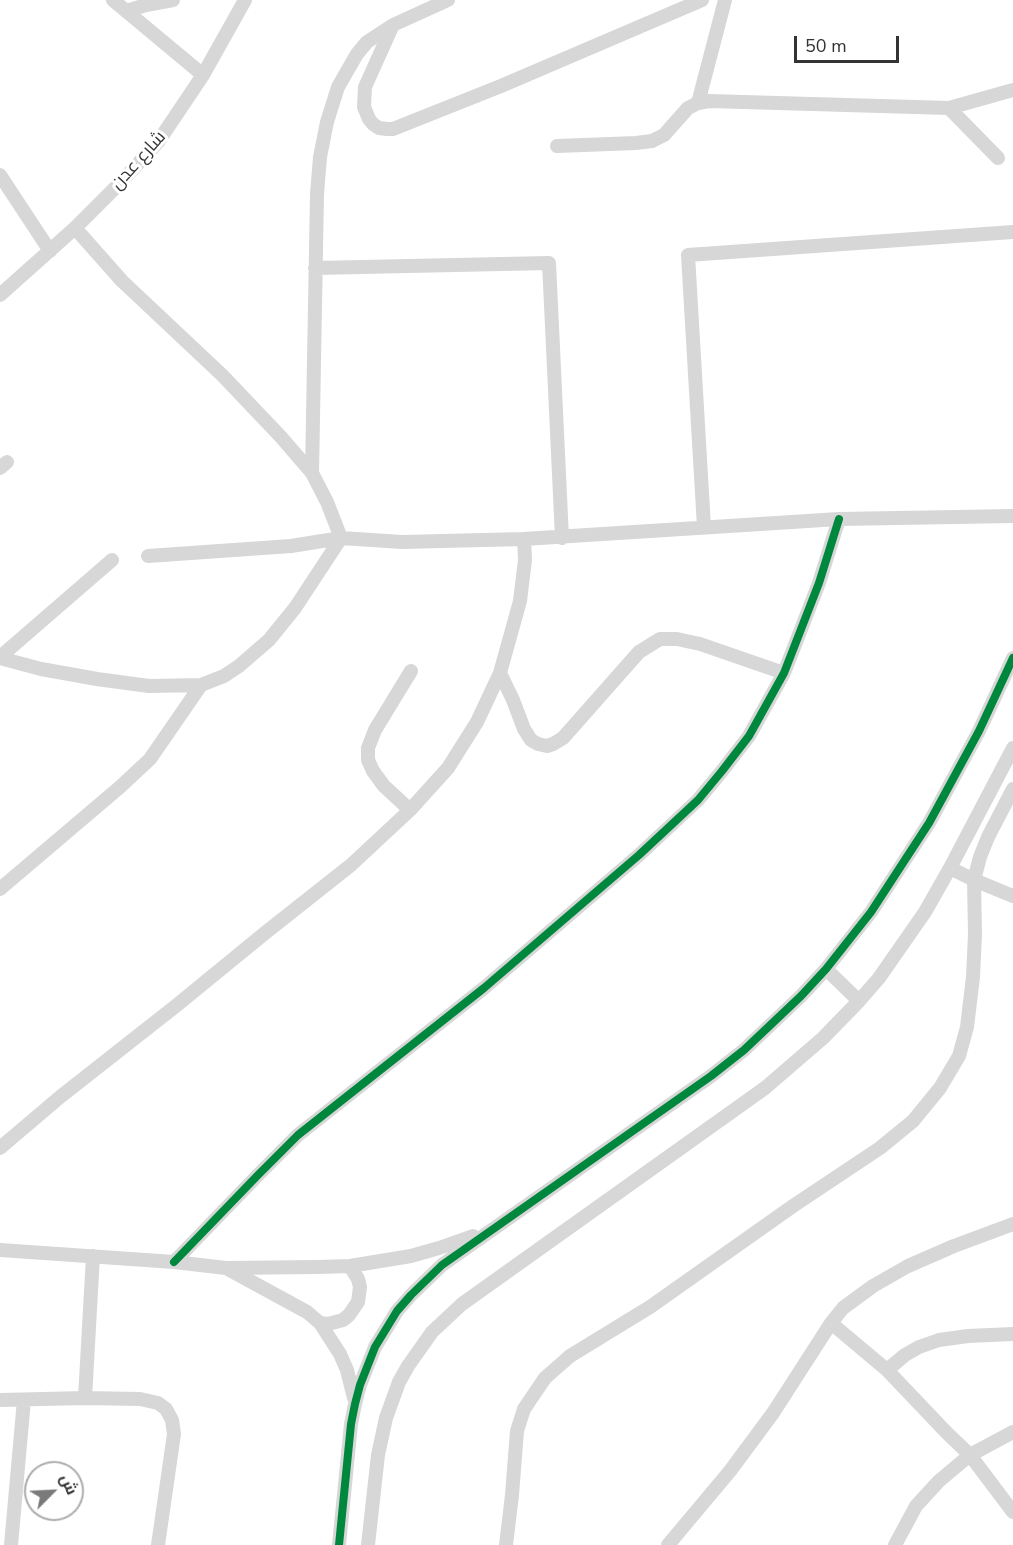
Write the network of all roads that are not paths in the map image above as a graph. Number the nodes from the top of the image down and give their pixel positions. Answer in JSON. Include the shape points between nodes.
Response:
{"nodes":[{"id":1,"x":113,"y":0,"type":"edge"},
{"id":2,"x":173,"y":0,"type":"edge"},
{"id":3,"x":245,"y":0,"type":"edge"},
{"id":4,"x":448,"y":0,"type":"edge"},
{"id":5,"x":702,"y":0,"type":"edge"},
{"id":6,"x":725,"y":0,"type":"edge"},
{"id":7,"x":147,"y":2,"type":"edge"},
{"id":8,"x":126,"y":11,"type":"junction"},
{"id":9,"x":393,"y":25,"type":"junction"},
{"id":10,"x":204,"y":75,"type":"junction"},
{"id":11,"x":1013,"y":90,"type":"edge"},
{"id":12,"x":698,"y":103,"type":"junction"},
{"id":13,"x":949,"y":108,"type":"junction"},
{"id":14,"x":557,"y":146,"type":"dead end"},
{"id":15,"x":998,"y":158,"type":"dead end"},
{"id":16,"x":0,"y":175,"type":"edge"},
{"id":17,"x":75,"y":228,"type":"junction"},
{"id":18,"x":1013,"y":232,"type":"edge"},
{"id":19,"x":50,"y":251,"type":"junction"},
{"id":20,"x":315,"y":268,"type":"junction"},
{"id":21,"x":0,"y":295,"type":"edge"},
{"id":22,"x":312,"y":473,"type":"junction"},
{"id":23,"x":1013,"y":516,"type":"edge"},
{"id":24,"x":839,"y":519,"type":"junction"},
{"id":25,"x":704,"y":527,"type":"junction"},
{"id":26,"x":341,"y":538,"type":"junction"},
{"id":27,"x":562,"y":538,"type":"junction"},
{"id":28,"x":524,"y":539,"type":"junction"},
{"id":29,"x":147,"y":556,"type":"dead end"},
{"id":30,"x":112,"y":560,"type":"dead end"},
{"id":31,"x":0,"y":657,"type":"edge"},
{"id":32,"x":1013,"y":658,"type":"edge"},
{"id":33,"x":411,"y":671,"type":"dead end"},
{"id":34,"x":500,"y":673,"type":"junction"},
{"id":35,"x":784,"y":673,"type":"junction"},
{"id":36,"x":201,"y":685,"type":"junction"},
{"id":37,"x":1013,"y":748,"type":"edge"},
{"id":38,"x":1013,"y":789,"type":"edge"},
{"id":39,"x":410,"y":810,"type":"junction"},
{"id":40,"x":950,"y":868,"type":"junction"},
{"id":41,"x":974,"y":880,"type":"junction"},
{"id":42,"x":0,"y":889,"type":"edge"},
{"id":43,"x":1013,"y":896,"type":"edge"},
{"id":44,"x":826,"y":969,"type":"junction"},
{"id":45,"x":859,"y":1001,"type":"junction"},
{"id":46,"x":0,"y":1148,"type":"edge"},
{"id":47,"x":1013,"y":1224,"type":"edge"},
{"id":48,"x":494,"y":1228,"type":"junction"},
{"id":49,"x":0,"y":1250,"type":"edge"},
{"id":50,"x":93,"y":1256,"type":"junction"},
{"id":51,"x":174,"y":1262,"type":"junction"},
{"id":52,"x":350,"y":1266,"type":"junction"},
{"id":53,"x":226,"y":1268,"type":"junction"},
{"id":54,"x":320,"y":1323,"type":"junction"},
{"id":55,"x":831,"y":1323,"type":"junction"},
{"id":56,"x":1013,"y":1334,"type":"edge"},
{"id":57,"x":887,"y":1370,"type":"junction"},
{"id":58,"x":85,"y":1398,"type":"junction"},
{"id":59,"x":0,"y":1400,"type":"edge"},
{"id":60,"x":24,"y":1400,"type":"junction"},
{"id":61,"x":355,"y":1404,"type":"junction"},
{"id":62,"x":1013,"y":1432,"type":"edge"},
{"id":63,"x":970,"y":1455,"type":"junction"},
{"id":64,"x":1013,"y":1512,"type":"edge"},
{"id":65,"x":11,"y":1545,"type":"edge"},
{"id":66,"x":158,"y":1545,"type":"edge"},
{"id":67,"x":339,"y":1545,"type":"edge"},
{"id":68,"x":368,"y":1545,"type":"edge"},
{"id":69,"x":506,"y":1545,"type":"edge"},
{"id":70,"x":668,"y":1545,"type":"edge"},
{"id":71,"x":895,"y":1545,"type":"edge"}],
"edges":[{"from":1,"to":8,"type":"street"},
{"from":2,"to":7,"type":"street"},
{"from":3,"to":10,"type":"street","name":"شارع عدن"},
{"from":4,"to":9,"type":"street"},
{"from":5,"to":9,"type":"street","via":[[501,86],[387,129],[379,128],[369,119],[364,107],[365,87]]},
{"from":6,"to":12,"type":"street"},
{"from":7,"to":8,"type":"street"},
{"from":8,"to":10,"type":"street"},
{"from":9,"to":20,"type":"street","via":[[367,42],[338,87],[320,157]]},
{"from":10,"to":17,"type":"street","name":"شارع عدن","via":[[158,142]]},
{"from":11,"to":13,"type":"street"},
{"from":12,"to":13,"type":"street"},
{"from":12,"to":14,"type":"street","via":[[688,108],[664,135],[652,141]]},
{"from":13,"to":15,"type":"street"},
{"from":16,"to":19,"type":"street"},
{"from":17,"to":19,"type":"street","name":"شارع عدن"},
{"from":17,"to":22,"type":"street","via":[[122,281],[222,375]]},
{"from":18,"to":25,"type":"street","via":[[688,255]]},
{"from":19,"to":21,"type":"street","name":"شارع عدن"},
{"from":20,"to":22,"type":"street"},
{"from":20,"to":27,"type":"street","via":[[549,263]]},
{"from":22,"to":26,"type":"street"},
{"from":23,"to":24,"type":"street"},
{"from":24,"to":25,"type":"street"},
{"from":24,"to":35,"type":"street","via":[[819,584]]},
{"from":25,"to":27,"type":"street"},
{"from":26,"to":28,"type":"street","via":[[402,542]]},
{"from":26,"to":29,"type":"street","via":[[279,547]]},
{"from":26,"to":36,"type":"street","via":[[269,640],[224,676]]},
{"from":27,"to":28,"type":"street"},
{"from":28,"to":34,"type":"street","via":[[520,602]]},
{"from":30,"to":31,"type":"street"},
{"from":31,"to":36,"type":"street","via":[[97,679],[149,686]]},
{"from":32,"to":44,"type":"street","via":[[929,823],[871,912]]},
{"from":33,"to":39,"type":"street","via":[[368,748],[373,771]]},
{"from":34,"to":35,"type":"street","via":[[531,740],[547,746],[562,738],[639,652],[660,639],[700,644]]},
{"from":34,"to":39,"type":"street","via":[[454,759]]},
{"from":35,"to":51,"type":"street","via":[[748,736],[698,800],[484,988],[298,1135]]},
{"from":36,"to":42,"type":"street","via":[[150,759]]},
{"from":37,"to":40,"type":"street"},
{"from":38,"to":41,"type":"street","via":[[988,837]]},
{"from":39,"to":46,"type":"street","via":[[351,865]]},
{"from":40,"to":41,"type":"street"},
{"from":40,"to":45,"type":"street","via":[[919,921]]},
{"from":41,"to":43,"type":"street"},
{"from":41,"to":69,"type":"street","via":[[973,977],[967,1027],[959,1056],[940,1088],[913,1121],[880,1148],[650,1307],[570,1356],[545,1378],[524,1409],[517,1431]]},
{"from":44,"to":45,"type":"street"},
{"from":44,"to":48,"type":"street","via":[[775,1022],[711,1076]]},
{"from":45,"to":68,"type":"street","via":[[765,1088],[462,1304],[432,1332],[399,1382],[386,1418]]},
{"from":47,"to":55,"type":"street","via":[[908,1266],[843,1308]]},
{"from":48,"to":52,"type":"street","via":[[411,1256]]},
{"from":48,"to":61,"type":"street","via":[[442,1265],[397,1311],[371,1356]]},
{"from":49,"to":50,"type":"street"},
{"from":50,"to":51,"type":"street"},
{"from":50,"to":58,"type":"street"},
{"from":51,"to":53,"type":"street"},
{"from":52,"to":53,"type":"street"},
{"from":52,"to":54,"type":"street","via":[[360,1287],[358,1302],[343,1320]]},
{"from":53,"to":54,"type":"street","via":[[308,1312]]},
{"from":54,"to":61,"type":"street","via":[[340,1353]]},
{"from":55,"to":57,"type":"street"},
{"from":55,"to":70,"type":"street","via":[[773,1413]]},
{"from":56,"to":57,"type":"street","via":[[939,1340],[905,1355]]},
{"from":57,"to":63,"type":"street"},
{"from":58,"to":60,"type":"street"},
{"from":58,"to":66,"type":"street","via":[[158,1403],[172,1420],[174,1434]]},
{"from":59,"to":60,"type":"street"},
{"from":60,"to":65,"type":"street"},
{"from":61,"to":67,"type":"street"},
{"from":62,"to":63,"type":"street"},
{"from":63,"to":64,"type":"street"},
{"from":63,"to":71,"type":"street","via":[[916,1506]]}]}
